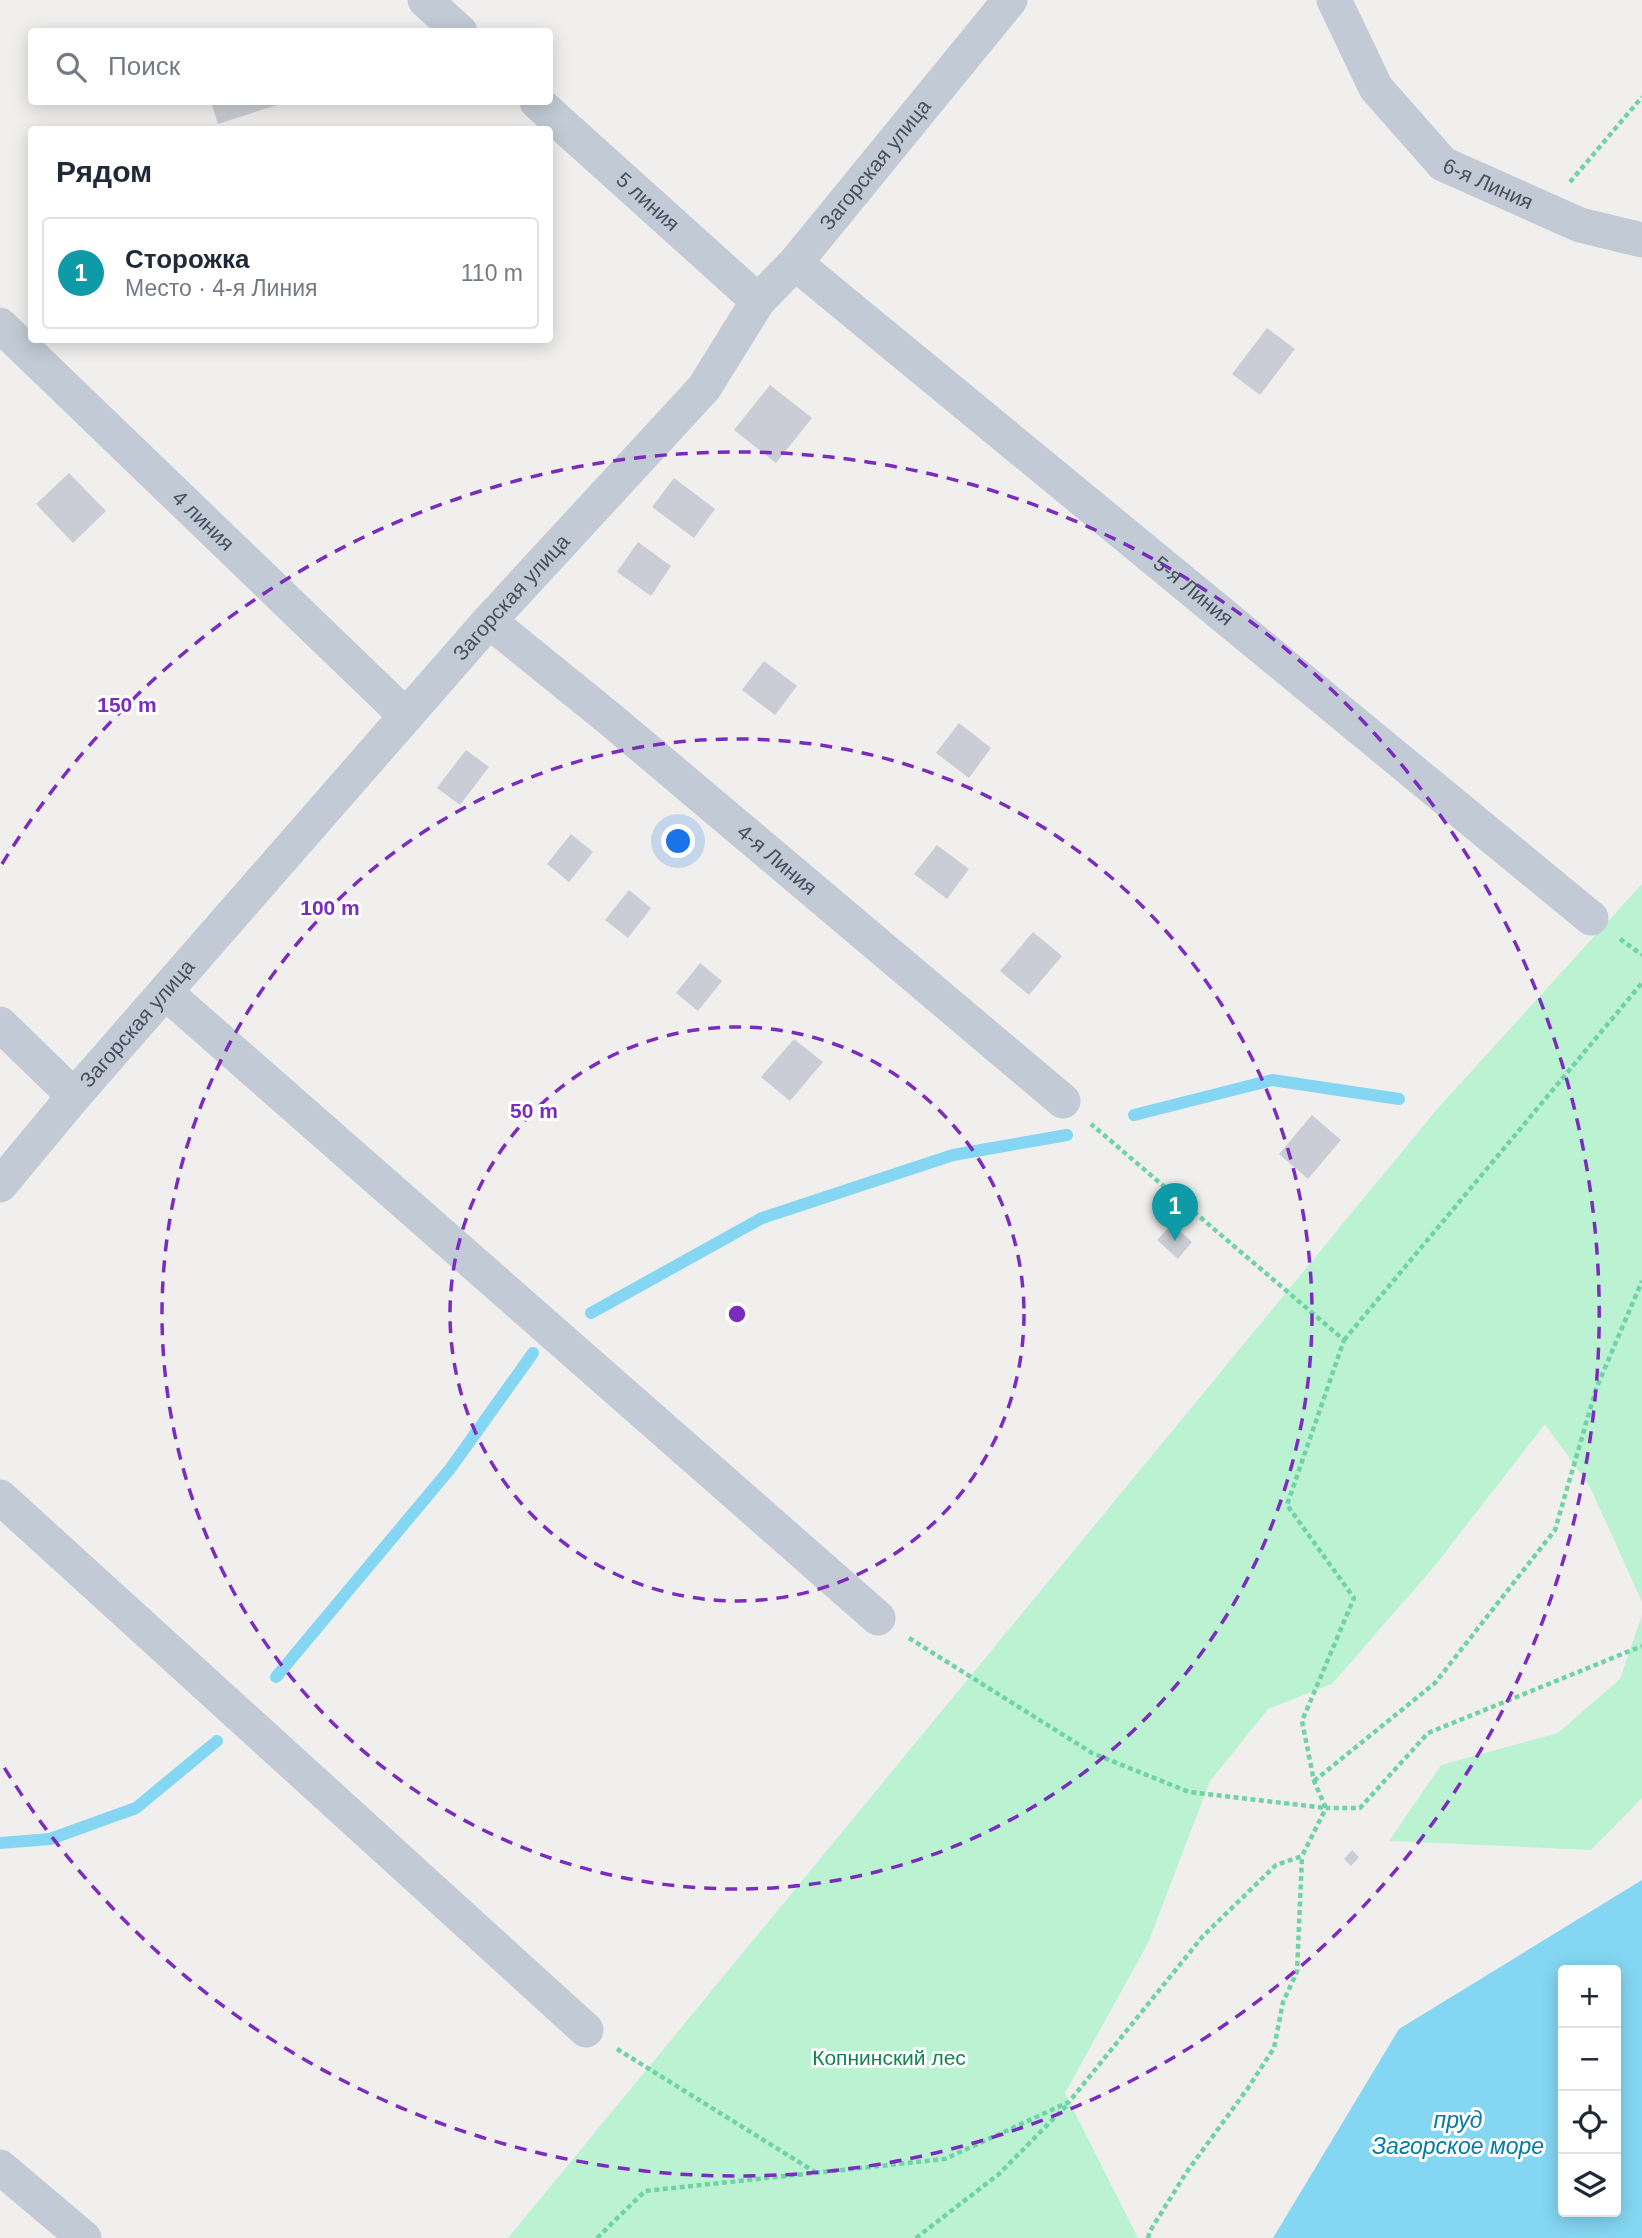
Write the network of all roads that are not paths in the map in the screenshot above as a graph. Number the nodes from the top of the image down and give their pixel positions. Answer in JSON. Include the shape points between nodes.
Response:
{"nodes":[{"id":1,"x":425,"y":0,"type":"edge"},
{"id":2,"x":1010,"y":0,"type":"edge"},
{"id":3,"x":1334,"y":0,"type":"edge"},
{"id":4,"x":456,"y":28,"type":"edge"},
{"id":5,"x":540,"y":105,"type":"edge"},
{"id":6,"x":1642,"y":240,"type":"edge"},
{"id":7,"x":795,"y":263,"type":"junction"},
{"id":8,"x":758,"y":301,"type":"junction"},
{"id":9,"x":0,"y":326,"type":"edge"},
{"id":10,"x":489,"y":621,"type":"junction"},
{"id":11,"x":406,"y":716,"type":"junction"},
{"id":12,"x":1591,"y":918,"type":"dead end"},
{"id":13,"x":165,"y":992,"type":"junction"},
{"id":14,"x":0,"y":1024,"type":"edge"},
{"id":15,"x":74,"y":1096,"type":"junction"},
{"id":16,"x":1063,"y":1101,"type":"road end"},
{"id":17,"x":0,"y":1185,"type":"edge"},
{"id":18,"x":0,"y":1497,"type":"edge"},
{"id":19,"x":878,"y":1618,"type":"road end"},
{"id":20,"x":586,"y":2030,"type":"road end"},
{"id":21,"x":0,"y":2167,"type":"edge"},
{"id":22,"x":84,"y":2238,"type":"edge"}],
"edges":[{"from":1,"to":4,"type":"street"},
{"from":2,"to":7,"type":"street","name":"Загорская улица"},
{"from":3,"to":6,"type":"street","name":"6-я Линия","via":[[1376,88],[1443,164],[1580,225]]},
{"from":5,"to":8,"type":"street","name":"5 линия"},
{"from":7,"to":8,"type":"street","name":"Загорская улица"},
{"from":7,"to":12,"type":"street","name":"5-я Линия"},
{"from":8,"to":10,"type":"street","name":"Загорская улица","via":[[704,388]]},
{"from":9,"to":11,"type":"street","name":"4 линия"},
{"from":10,"to":11,"type":"street","name":"Загорская улица"},
{"from":10,"to":16,"type":"street","name":"4-я Линия"},
{"from":11,"to":13,"type":"street","name":"Загорская улица"},
{"from":13,"to":15,"type":"street","name":"Загорская улица"},
{"from":13,"to":19,"type":"street"},
{"from":14,"to":15,"type":"street"},
{"from":15,"to":17,"type":"street","name":"Загорская улица"},
{"from":18,"to":20,"type":"street"},
{"from":21,"to":22,"type":"street"}]}
